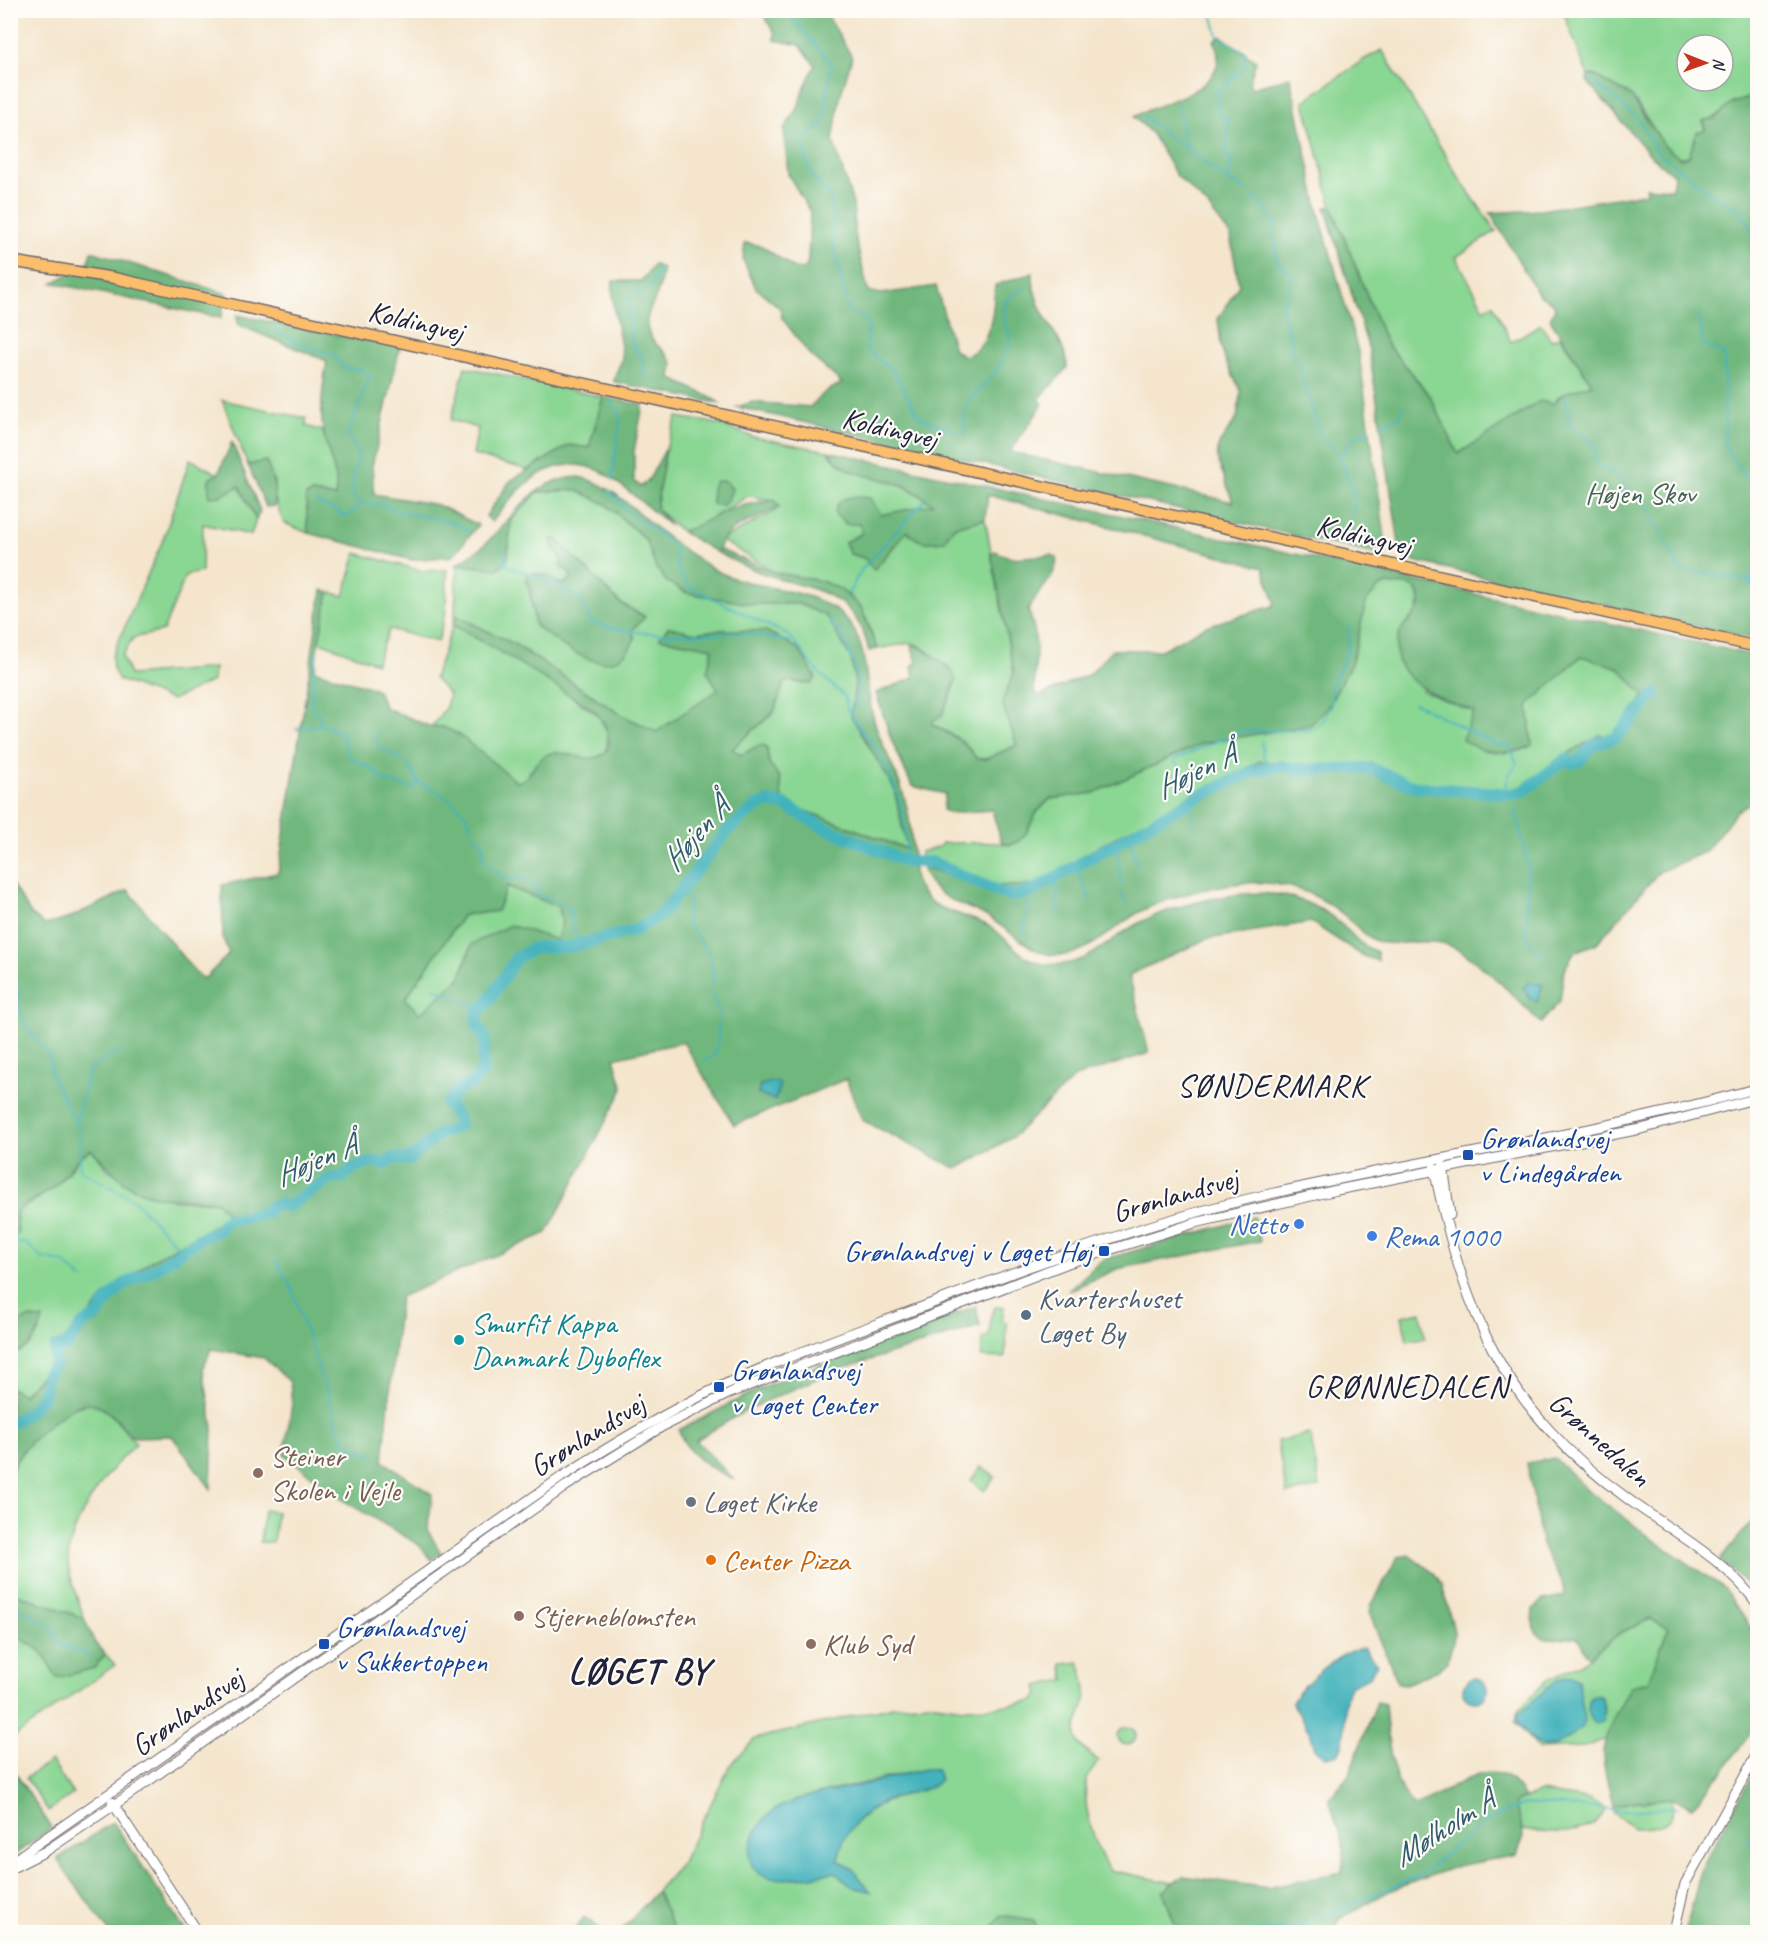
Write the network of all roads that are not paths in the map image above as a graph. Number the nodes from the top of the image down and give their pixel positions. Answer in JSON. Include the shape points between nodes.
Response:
{"nodes":[{"id":1,"x":10,"y":261,"type":"edge"},
{"id":2,"x":1758,"y":647,"type":"edge"},
{"id":3,"x":1758,"y":1088,"type":"edge"},
{"id":4,"x":1758,"y":1098,"type":"edge"},
{"id":5,"x":1439,"y":1166,"type":"junction"},
{"id":6,"x":1758,"y":1605,"type":"edge"},
{"id":7,"x":1758,"y":1752,"type":"edge"},
{"id":8,"x":111,"y":1801,"type":"junction"},
{"id":9,"x":10,"y":1863,"type":"edge"},
{"id":10,"x":10,"y":1869,"type":"edge"},
{"id":11,"x":198,"y":1932,"type":"edge"},
{"id":12,"x":1674,"y":1932,"type":"edge"}],
"edges":[{"from":1,"to":2,"type":"main road","name":"Koldingvej","via":[[114,278]]},
{"from":3,"to":5,"type":"street","name":"Grønlandsvej"},
{"from":4,"to":5,"type":"street","name":"Grønlandsvej","via":[[1641,1129]]},
{"from":5,"to":6,"type":"street","name":"Grønnedalen","via":[[1465,1290],[1505,1375],[1538,1420],[1580,1462],[1725,1570]]},
{"from":5,"to":8,"type":"street","name":"Grønlandsvej","via":[[1268,1205],[1121,1245],[825,1354],[703,1406],[625,1448],[566,1486]]},
{"from":7,"to":12,"type":"street","via":[[1685,1884]]},
{"from":8,"to":9,"type":"street","name":"Grønlandsvej"},
{"from":8,"to":10,"type":"street","name":"Grønlandsvej","via":[[46,1851]]},
{"from":8,"to":11,"type":"street"}]}
